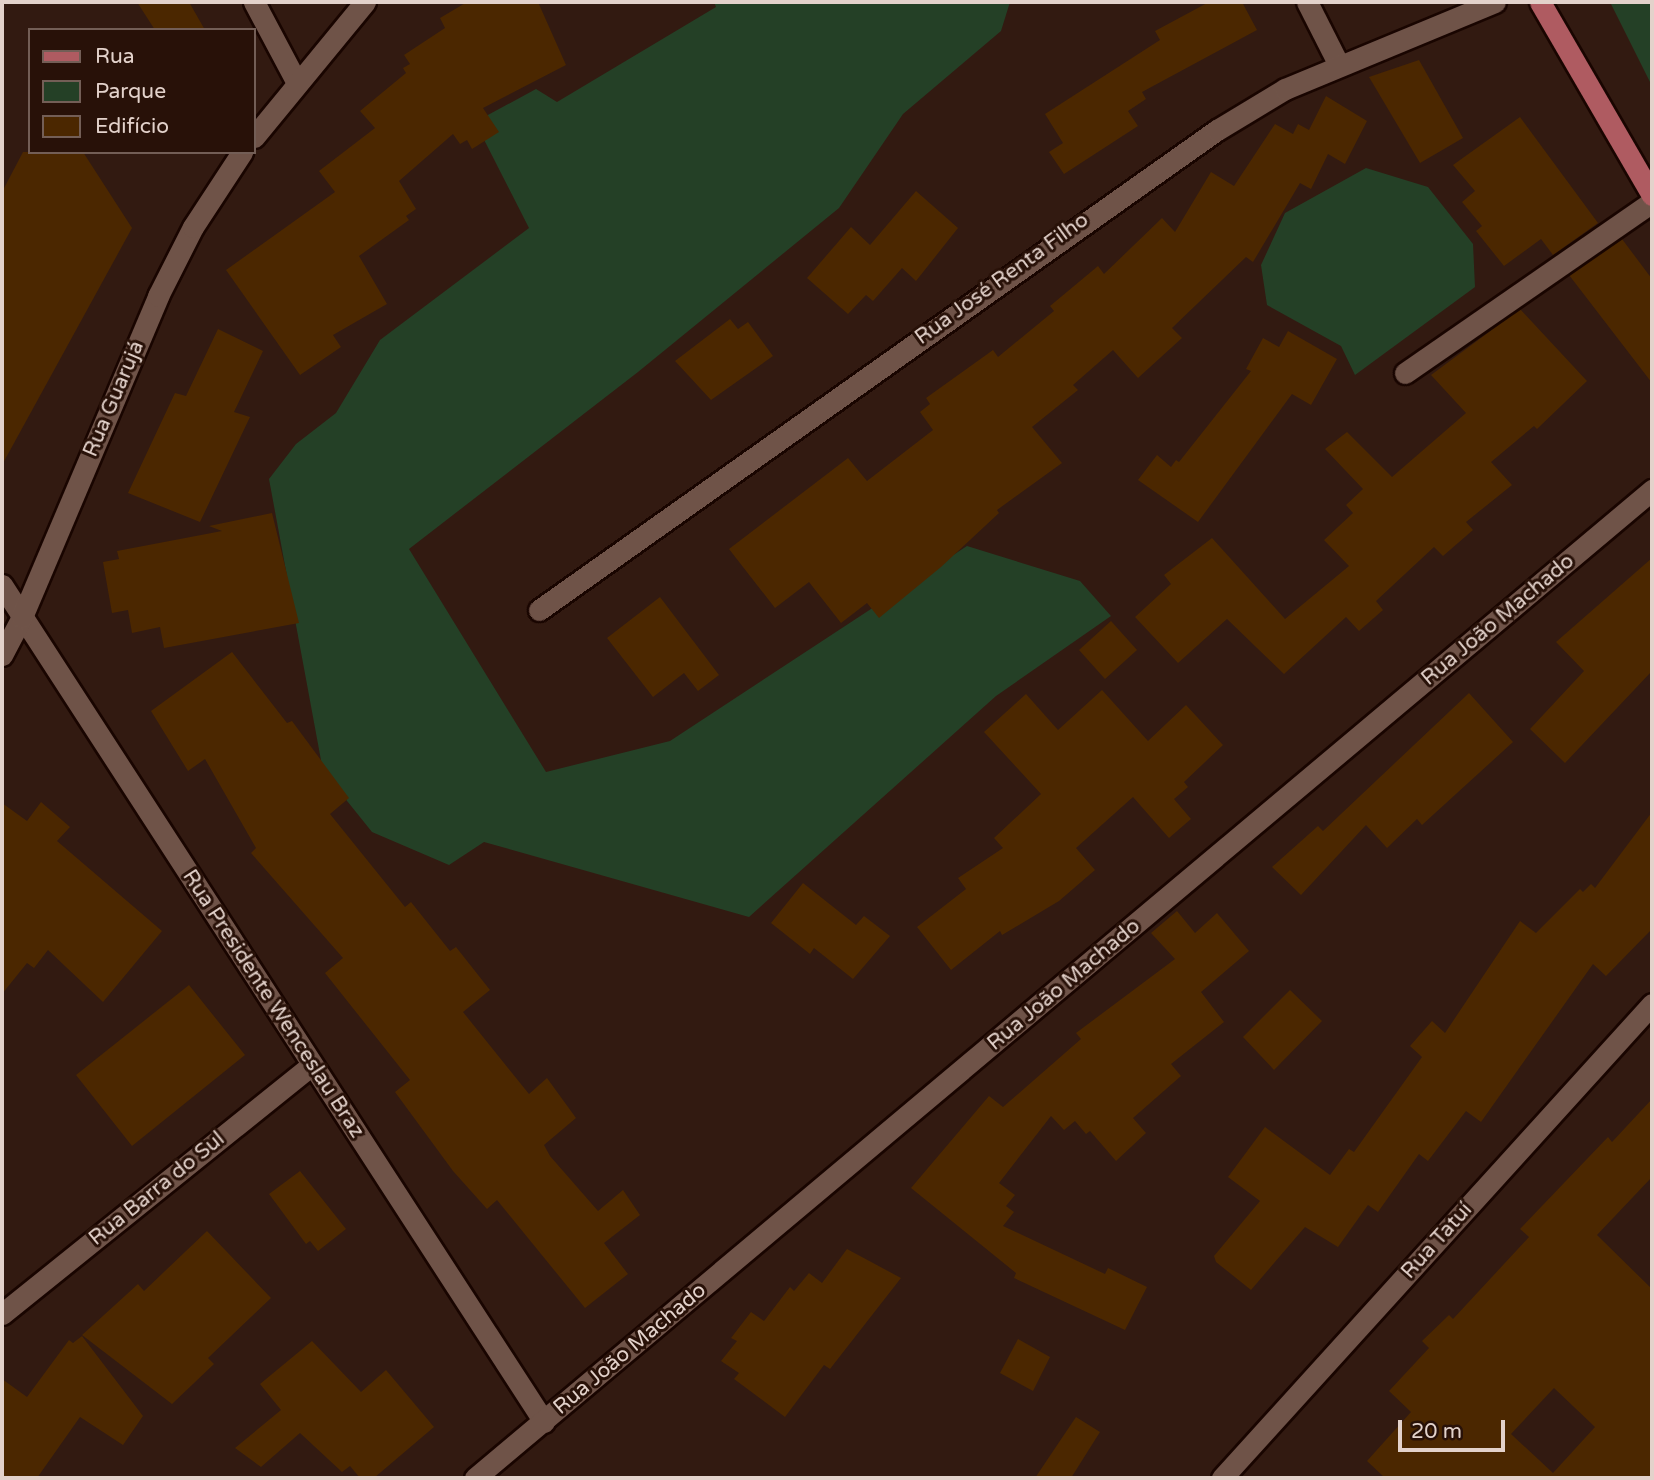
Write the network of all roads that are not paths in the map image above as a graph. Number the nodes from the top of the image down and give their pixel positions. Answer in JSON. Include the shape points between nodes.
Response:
{"nodes":[{"id":1,"x":254,"y":2,"type":"edge"},
{"id":2,"x":365,"y":2,"type":"edge"},
{"id":3,"x":1307,"y":2,"type":"edge"},
{"id":4,"x":1495,"y":2,"type":"edge"},
{"id":5,"x":1540,"y":2,"type":"edge"},
{"id":6,"x":1339,"y":65,"type":"junction"},
{"id":7,"x":297,"y":83,"type":"junction"},
{"id":8,"x":256,"y":134,"type":"edge"},
{"id":9,"x":241,"y":154,"type":"edge"},
{"id":10,"x":1652,"y":195,"type":"edge"},
{"id":11,"x":1652,"y":202,"type":"edge"},
{"id":12,"x":1405,"y":373,"type":"dead end"},
{"id":13,"x":1652,"y":490,"type":"edge"},
{"id":14,"x":2,"y":585,"type":"edge"},
{"id":15,"x":539,"y":610,"type":"dead end"},
{"id":16,"x":22,"y":617,"type":"junction"},
{"id":17,"x":2,"y":655,"type":"edge"},
{"id":18,"x":1652,"y":1004,"type":"edge"},
{"id":19,"x":312,"y":1065,"type":"junction"},
{"id":20,"x":2,"y":1314,"type":"edge"},
{"id":21,"x":544,"y":1422,"type":"junction"},
{"id":22,"x":475,"y":1478,"type":"edge"},
{"id":23,"x":1222,"y":1478,"type":"edge"}],
"edges":[{"from":1,"to":7,"type":"street"},
{"from":2,"to":7,"type":"street"},
{"from":3,"to":6,"type":"street"},
{"from":4,"to":6,"type":"street","name":"Rua José Renta Filho"},
{"from":5,"to":10,"type":"main road"},
{"from":6,"to":15,"type":"street","name":"Rua José Renta Filho","via":[[1285,89],[1149,175]]},
{"from":7,"to":8,"type":"street"},
{"from":9,"to":16,"type":"street","name":"Rua Guarujá","via":[[193,226],[158,296]]},
{"from":11,"to":12,"type":"street"},
{"from":13,"to":21,"type":"street","name":"Rua João Machado"},
{"from":14,"to":16,"type":"street","name":"Rua Presidente Wenceslau Braz"},
{"from":16,"to":17,"type":"street","name":"Rua Guarujá"},
{"from":16,"to":19,"type":"street","name":"Rua Presidente Wenceslau Braz"},
{"from":18,"to":23,"type":"street","name":"Rua Tatuí"},
{"from":19,"to":20,"type":"street","name":"Rua Barra do Sul"},
{"from":19,"to":21,"type":"street","name":"Rua Presidente Wenceslau Braz"},
{"from":21,"to":22,"type":"street","name":"Rua João Machado"}]}
